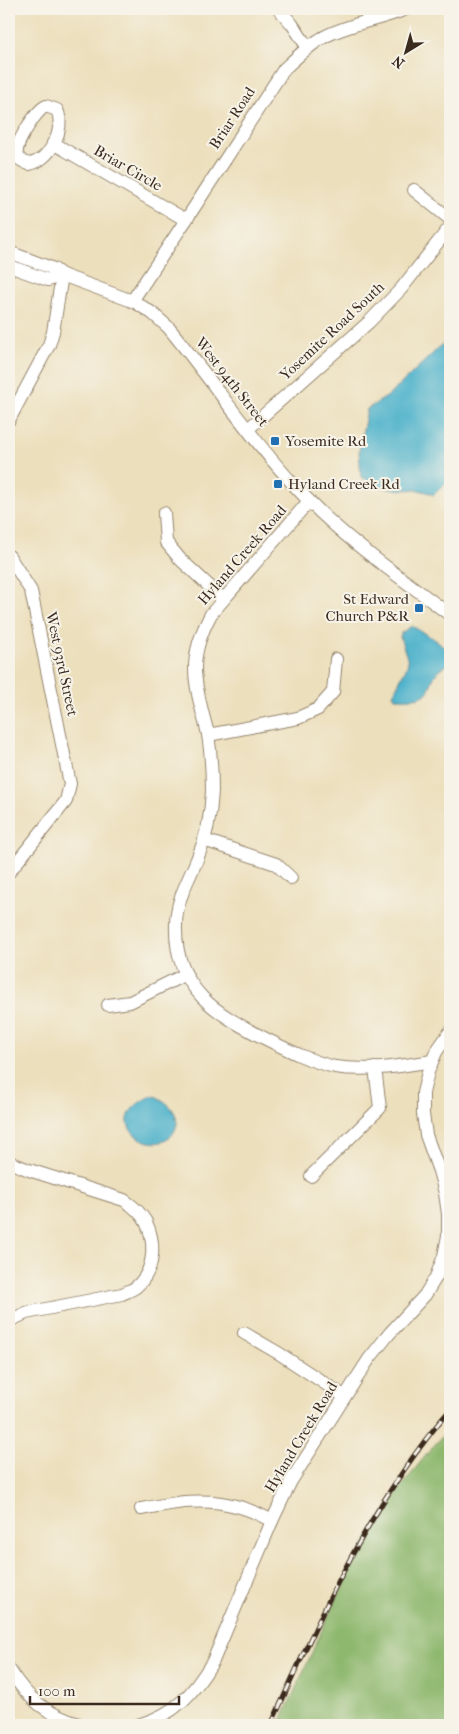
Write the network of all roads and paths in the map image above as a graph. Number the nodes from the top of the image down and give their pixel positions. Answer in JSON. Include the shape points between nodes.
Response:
{"nodes":[{"id":1,"x":279,"y":9,"type":"edge"},
{"id":2,"x":406,"y":9,"type":"edge"},
{"id":3,"x":308,"y":48,"type":"junction"},
{"id":4,"x":53,"y":144,"type":"dead end"},
{"id":5,"x":414,"y":190,"type":"dead end"},
{"id":6,"x":450,"y":219,"type":"edge"},
{"id":7,"x":186,"y":220,"type":"junction"},
{"id":8,"x":450,"y":227,"type":"edge"},
{"id":9,"x":9,"y":252,"type":"edge"},
{"id":10,"x":9,"y":266,"type":"edge"},
{"id":11,"x":62,"y":275,"type":"junction"},
{"id":12,"x":132,"y":301,"type":"junction"},
{"id":13,"x":9,"y":420,"type":"edge"},
{"id":14,"x":248,"y":429,"type":"junction"},
{"id":15,"x":309,"y":501,"type":"junction"},
{"id":16,"x":164,"y":513,"type":"dead end"},
{"id":17,"x":9,"y":556,"type":"edge"},
{"id":18,"x":223,"y":599,"type":"junction"},
{"id":19,"x":450,"y":614,"type":"edge"},
{"id":20,"x":336,"y":659,"type":"dead end"},
{"id":21,"x":208,"y":735,"type":"junction"},
{"id":22,"x":204,"y":840,"type":"junction"},
{"id":23,"x":9,"y":872,"type":"edge"},
{"id":24,"x":291,"y":878,"type":"dead end"},
{"id":25,"x":186,"y":974,"type":"junction"},
{"id":26,"x":108,"y":1005,"type":"dead end"},
{"id":27,"x":450,"y":1032,"type":"edge"},
{"id":28,"x":432,"y":1061,"type":"junction"},
{"id":29,"x":375,"y":1068,"type":"junction"},
{"id":30,"x":9,"y":1162,"type":"edge"},
{"id":31,"x":311,"y":1176,"type":"dead end"},
{"id":32,"x":9,"y":1322,"type":"edge"},
{"id":33,"x":244,"y":1334,"type":"dead end"},
{"id":34,"x":344,"y":1396,"type":"junction"},
{"id":35,"x":141,"y":1509,"type":"dead end"},
{"id":36,"x":272,"y":1520,"type":"junction"},
{"id":37,"x":9,"y":1669,"type":"edge"},
{"id":38,"x":81,"y":1725,"type":"edge"},
{"id":39,"x":138,"y":1725,"type":"edge"}],
"edges":[{"from":1,"to":3,"type":"street"},
{"from":2,"to":3,"type":"street","name":"Briar Road","via":[[347,27]]},
{"from":3,"to":7,"type":"street","name":"Briar Road","via":[[284,69]]},
{"from":4,"to":7,"type":"street","name":"Briar Circle"},
{"from":5,"to":6,"type":"street"},
{"from":7,"to":12,"type":"street","name":"Briar Road"},
{"from":8,"to":14,"type":"street","name":"Yosemite Road South","via":[[401,289],[369,322]]},
{"from":9,"to":11,"type":"street","name":"West 94th Street"},
{"from":10,"to":11,"type":"street","name":"West 94th Street","via":[[48,280]]},
{"from":11,"to":12,"type":"street","name":"West 94th Street"},
{"from":11,"to":13,"type":"street","via":[[49,345]]},
{"from":12,"to":14,"type":"street","name":"West 94th Street","via":[[168,327]]},
{"from":14,"to":15,"type":"street","name":"West 94th Street"},
{"from":15,"to":18,"type":"street","name":"Hyland Creek Road"},
{"from":15,"to":19,"type":"street","name":"West 94th Street","via":[[347,536]]},
{"from":16,"to":18,"type":"street","via":[[166,542]]},
{"from":17,"to":23,"type":"street","name":"West 93rd Street","via":[[31,591],[70,784],[66,801]]},
{"from":18,"to":21,"type":"street","name":"Hyland Creek Road","via":[[202,631],[197,649],[195,668]]},
{"from":20,"to":21,"type":"street","via":[[334,692],[318,709],[298,718]]},
{"from":21,"to":22,"type":"street","name":"Hyland Creek Road","via":[[212,788]]},
{"from":22,"to":24,"type":"street","via":[[276,864]]},
{"from":22,"to":25,"type":"street","name":"Hyland Creek Road","via":[[178,904],[176,942]]},
{"from":25,"to":26,"type":"street","via":[[130,1002]]},
{"from":25,"to":29,"type":"street","name":"Hyland Creek Road","via":[[200,996],[235,1024],[333,1066]]},
{"from":27,"to":28,"type":"street","name":"Hyland Creek Road"},
{"from":28,"to":29,"type":"street","name":"Hyland Creek Road"},
{"from":28,"to":34,"type":"street","name":"Hyland Creek Road","via":[[423,1093],[423,1114],[448,1214],[444,1256],[425,1295],[389,1334]]},
{"from":29,"to":31,"type":"street","via":[[380,1108]]},
{"from":30,"to":32,"type":"street","via":[[124,1200],[146,1221],[153,1251],[146,1276],[122,1294],[26,1313]]},
{"from":33,"to":34,"type":"street"},
{"from":34,"to":36,"type":"street","name":"Hyland Creek Road","via":[[291,1481]]},
{"from":35,"to":36,"type":"street","via":[[189,1501],[213,1501],[238,1506]]},
{"from":36,"to":39,"type":"street","name":"Hyland Creek Road","via":[[202,1680],[171,1712]]},
{"from":37,"to":38,"type":"street","via":[[26,1694],[62,1719]]}]}
